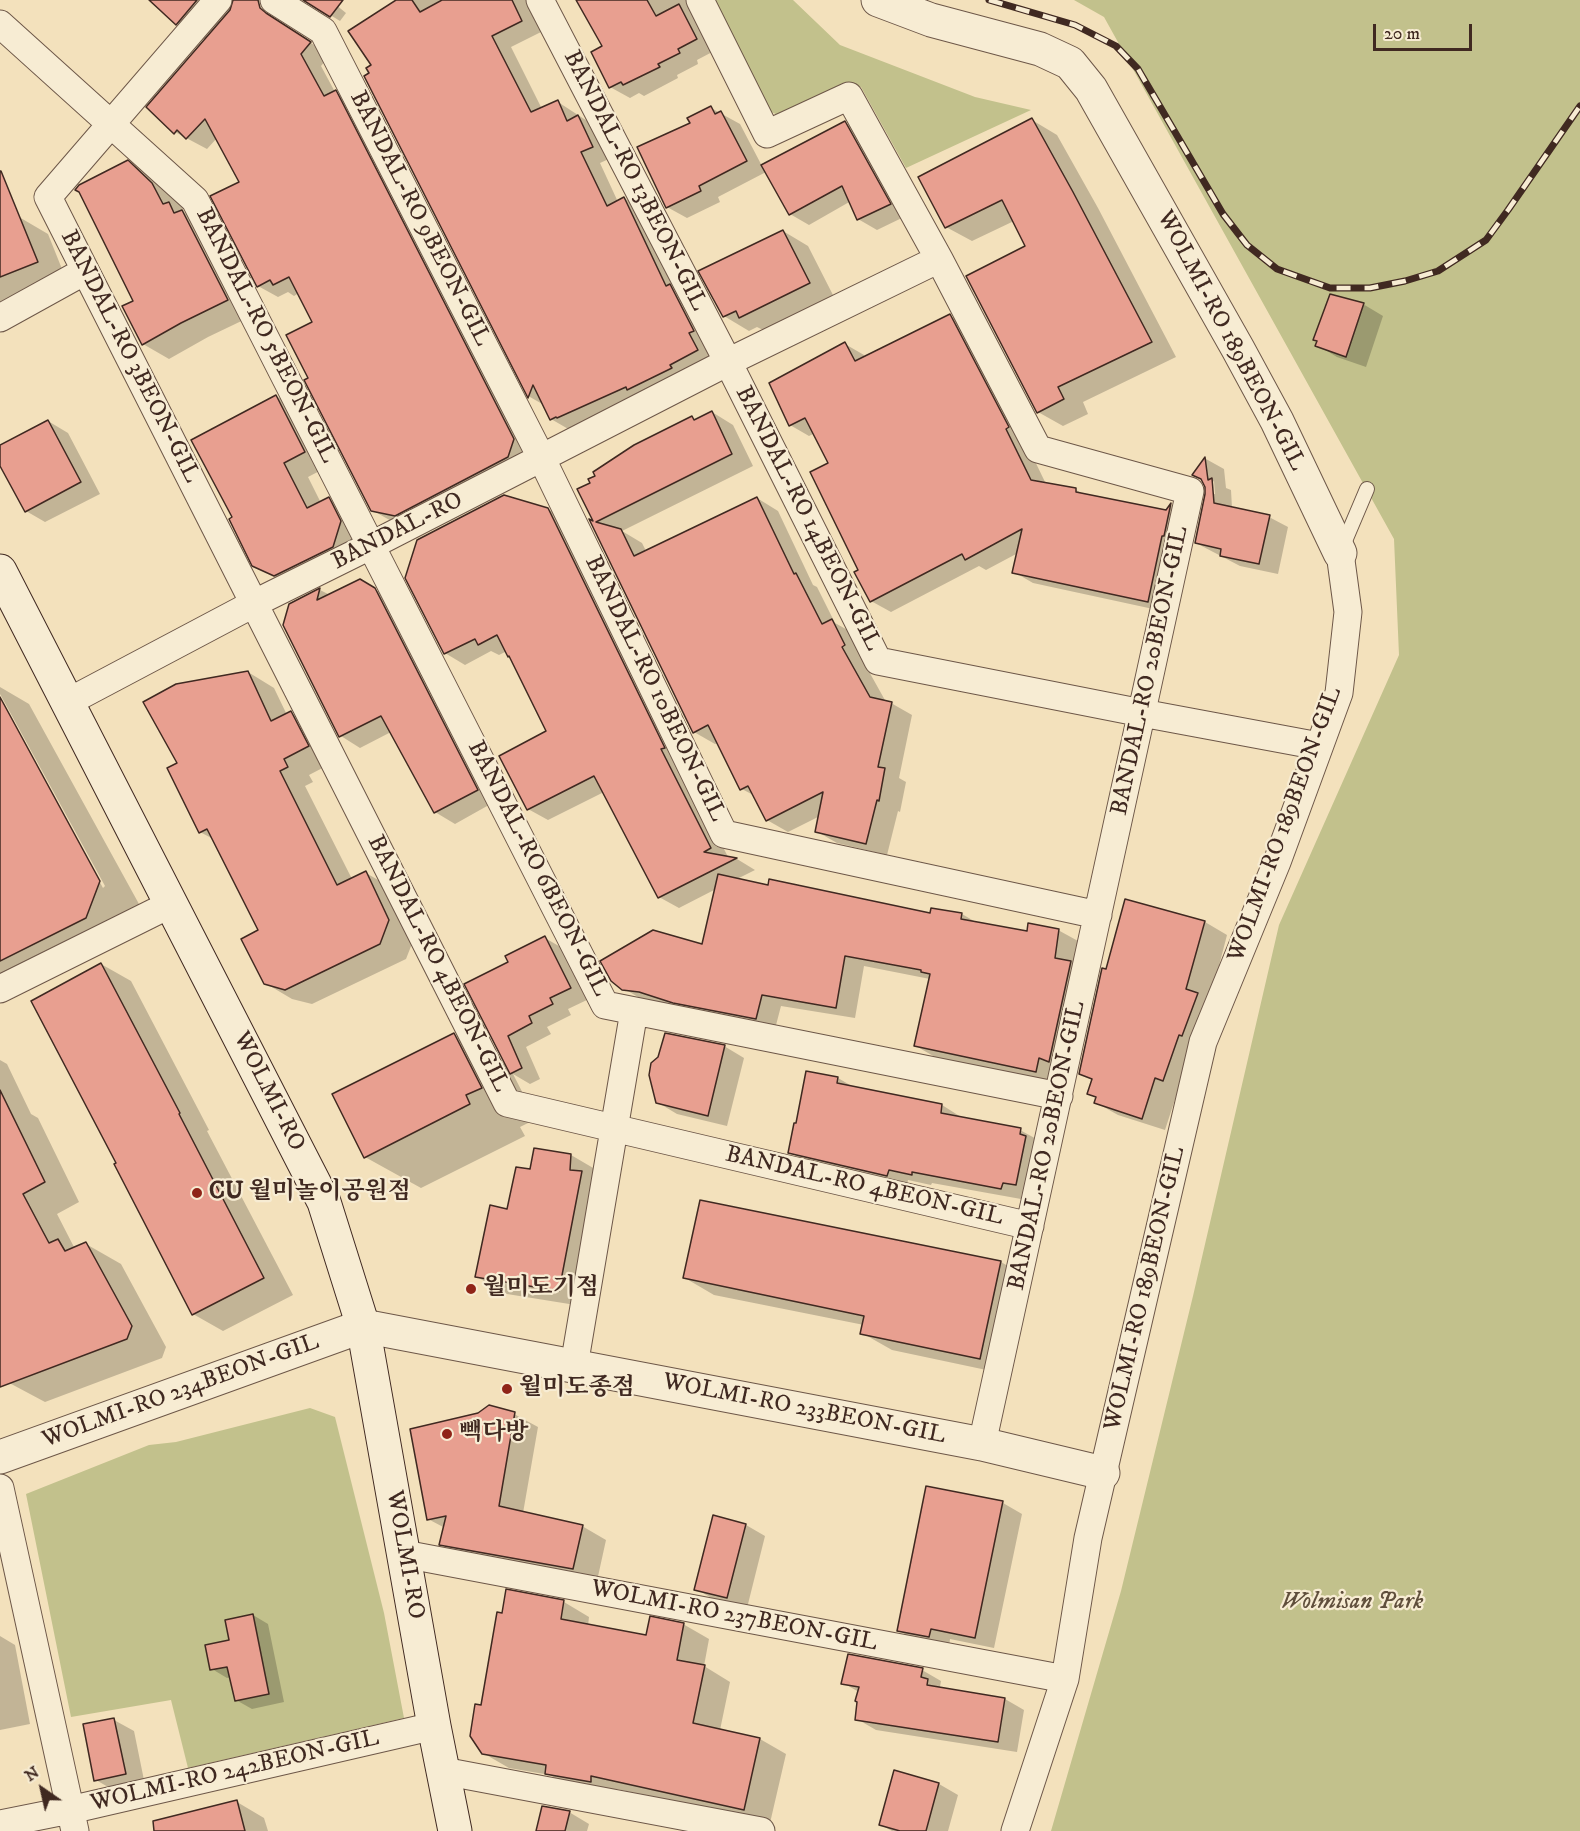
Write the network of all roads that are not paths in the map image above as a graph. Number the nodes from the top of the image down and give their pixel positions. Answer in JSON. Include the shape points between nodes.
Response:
{"nodes":[{"id":1,"x":218,"y":0,"type":"edge"},
{"id":2,"x":274,"y":0,"type":"edge"},
{"id":3,"x":540,"y":0,"type":"edge"},
{"id":4,"x":700,"y":0,"type":"edge"},
{"id":5,"x":878,"y":0,"type":"edge"},
{"id":6,"x":0,"y":24,"type":"edge"},
{"id":7,"x":111,"y":124,"type":"junction"},
{"id":8,"x":939,"y":259,"type":"junction"},
{"id":9,"x":85,"y":271,"type":"junction"},
{"id":10,"x":0,"y":318,"type":"edge"},
{"id":11,"x":728,"y":362,"type":"junction"},
{"id":12,"x":542,"y":459,"type":"junction"},
{"id":13,"x":1366,"y":489,"type":"dead end"},
{"id":14,"x":372,"y":545,"type":"junction"},
{"id":15,"x":1340,"y":553,"type":"junction"},
{"id":16,"x":0,"y":570,"type":"edge"},
{"id":17,"x":255,"y":603,"type":"junction"},
{"id":18,"x":8,"y":606,"type":"edge"},
{"id":19,"x":68,"y":702,"type":"junction"},
{"id":20,"x":1142,"y":713,"type":"junction"},
{"id":21,"x":1319,"y":746,"type":"junction"},
{"id":22,"x":171,"y":904,"type":"junction"},
{"id":23,"x":1098,"y":915,"type":"junction"},
{"id":24,"x":0,"y":988,"type":"edge"},
{"id":25,"x":634,"y":1011,"type":"junction"},
{"id":26,"x":1059,"y":1096,"type":"junction"},
{"id":27,"x":614,"y":1128,"type":"junction"},
{"id":28,"x":1030,"y":1226,"type":"junction"},
{"id":29,"x":363,"y":1326,"type":"junction"},
{"id":30,"x":574,"y":1366,"type":"junction"},
{"id":31,"x":982,"y":1444,"type":"junction"},
{"id":32,"x":0,"y":1457,"type":"edge"},
{"id":33,"x":1103,"y":1473,"type":"junction"},
{"id":34,"x":0,"y":1488,"type":"edge"},
{"id":35,"x":404,"y":1554,"type":"junction"},
{"id":36,"x":1065,"y":1679,"type":"junction"},
{"id":37,"x":434,"y":1726,"type":"junction"},
{"id":38,"x":443,"y":1772,"type":"junction"},
{"id":39,"x":72,"y":1820,"type":"edge"},
{"id":40,"x":0,"y":1824,"type":"edge"},
{"id":41,"x":455,"y":1831,"type":"edge"},
{"id":42,"x":761,"y":1831,"type":"edge"},
{"id":43,"x":1015,"y":1831,"type":"edge"}],
"edges":[{"from":1,"to":7,"type":"street"},
{"from":2,"to":12,"type":"street","name":"BANDAL-RO 9BEON-GIL","via":[[323,31]]},
{"from":3,"to":11,"type":"street","name":"BANDAL-RO 13BEON-GIL"},
{"from":4,"to":8,"type":"street","via":[[767,134],[849,96]]},
{"from":5,"to":15,"type":"street","name":"WOLMI-RO 189BEON-GIL","via":[[931,20],[1040,49],[1070,63],[1091,89],[1244,360]]},
{"from":6,"to":7,"type":"street","name":"BANDAL-RO 5BEON-GIL"},
{"from":7,"to":9,"type":"street","name":"BANDAL-RO 3BEON-GIL","via":[[48,197]]},
{"from":7,"to":14,"type":"street","name":"BANDAL-RO 5BEON-GIL","via":[[195,200]]},
{"from":8,"to":11,"type":"street"},
{"from":8,"to":20,"type":"street","name":"BANDAL-RO 20BEON-GIL","via":[[1038,449],[1190,490]]},
{"from":9,"to":10,"type":"street"},
{"from":9,"to":17,"type":"street","name":"BANDAL-RO 3BEON-GIL"},
{"from":11,"to":12,"type":"street","name":"BANDAL-RO"},
{"from":11,"to":20,"type":"street","name":"BANDAL-RO 14BEON-GIL","via":[[878,661]]},
{"from":12,"to":14,"type":"street","name":"BANDAL-RO"},
{"from":12,"to":23,"type":"street","name":"BANDAL-RO 10BEON-GIL","via":[[724,834]]},
{"from":13,"to":15,"type":"lane"},
{"from":14,"to":17,"type":"street","name":"BANDAL-RO"},
{"from":14,"to":25,"type":"street","name":"BANDAL-RO 6BEON-GIL","via":[[605,1005]]},
{"from":15,"to":21,"type":"street","name":"WOLMI-RO 189BEON-GIL","via":[[1347,623],[1339,693]]},
{"from":16,"to":18,"type":"street","name":"WOLMI-RO"},
{"from":17,"to":19,"type":"street","name":"BANDAL-RO"},
{"from":17,"to":27,"type":"street","name":"BANDAL-RO 4BEON-GIL","via":[[507,1103]]},
{"from":18,"to":19,"type":"street","name":"WOLMI-RO"},
{"from":19,"to":22,"type":"street","name":"WOLMI-RO"},
{"from":20,"to":21,"type":"street"},
{"from":20,"to":23,"type":"street","name":"BANDAL-RO 20BEON-GIL"},
{"from":21,"to":33,"type":"street","name":"WOLMI-RO 189BEON-GIL","via":[[1277,862],[1203,1042]]},
{"from":22,"to":24,"type":"street"},
{"from":22,"to":29,"type":"street","name":"WOLMI-RO","via":[[324,1202]]},
{"from":23,"to":26,"type":"street","name":"BANDAL-RO 20BEON-GIL"},
{"from":25,"to":26,"type":"street","name":"BANDAL-RO 6BEON-GIL"},
{"from":25,"to":27,"type":"street"},
{"from":26,"to":28,"type":"street","name":"BANDAL-RO 20BEON-GIL"},
{"from":27,"to":28,"type":"street","name":"BANDAL-RO 4BEON-GIL"},
{"from":27,"to":30,"type":"street"},
{"from":28,"to":31,"type":"street","name":"BANDAL-RO 20BEON-GIL"},
{"from":29,"to":30,"type":"street","name":"WOLMI-RO 233BEON-GIL"},
{"from":29,"to":32,"type":"street","name":"WOLMI-RO 234BEON-GIL"},
{"from":29,"to":35,"type":"street","name":"WOLMI-RO"},
{"from":30,"to":31,"type":"street","name":"WOLMI-RO 233BEON-GIL"},
{"from":31,"to":33,"type":"street","name":"WOLMI-RO 233BEON-GIL"},
{"from":33,"to":36,"type":"street","name":"WOLMI-RO 189BEON-GIL"},
{"from":34,"to":39,"type":"street"},
{"from":35,"to":36,"type":"street","name":"WOLMI-RO 237BEON-GIL"},
{"from":35,"to":37,"type":"street","name":"WOLMI-RO"},
{"from":36,"to":43,"type":"street","name":"WOLMI-RO 189BEON-GIL"},
{"from":37,"to":38,"type":"street","name":"WOLMI-RO"},
{"from":37,"to":39,"type":"street","name":"WOLMI-RO 242BEON-GIL"},
{"from":38,"to":41,"type":"street","name":"WOLMI-RO"},
{"from":38,"to":42,"type":"street"},
{"from":39,"to":40,"type":"street","name":"WOLMI-RO 242BEON-GIL"}]}
